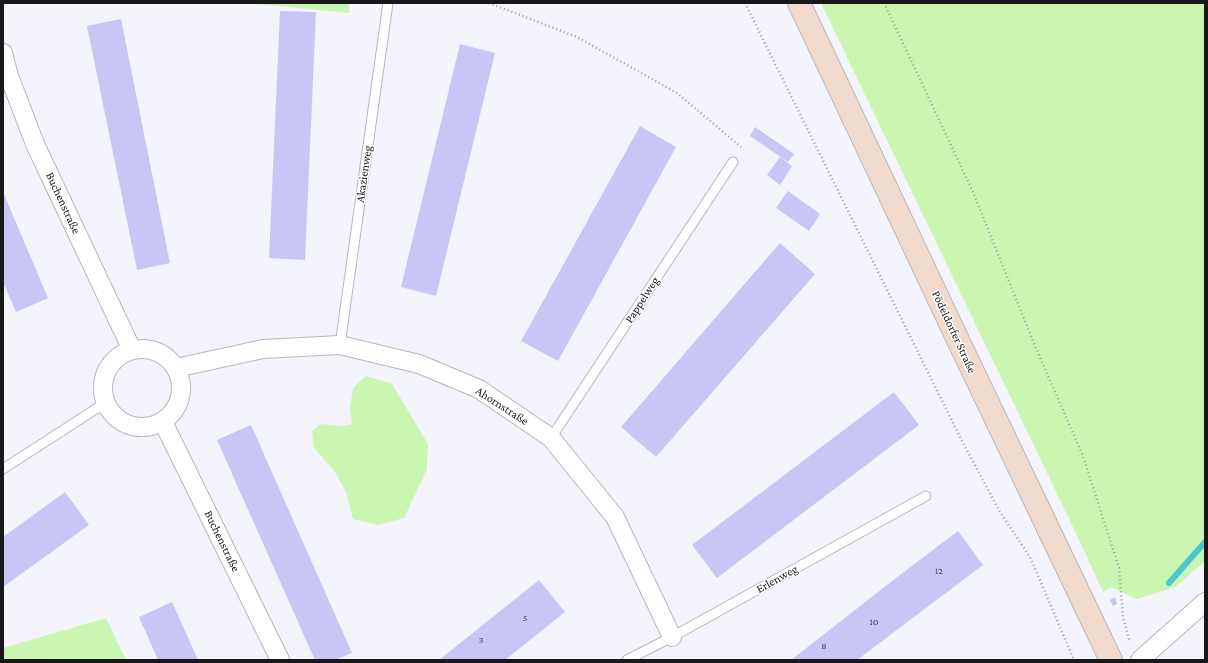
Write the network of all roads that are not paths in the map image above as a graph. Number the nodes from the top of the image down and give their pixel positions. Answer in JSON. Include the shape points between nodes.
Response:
{"nodes":[{"id":1,"x":388,"y":3,"type":"edge"},
{"id":2,"x":800,"y":3,"type":"edge"},
{"id":3,"x":3,"y":53,"type":"edge"},
{"id":4,"x":733,"y":162,"type":"road end"},
{"id":5,"x":340,"y":345,"type":"junction"},
{"id":6,"x":132,"y":350,"type":"junction"},
{"id":7,"x":176,"y":368,"type":"junction"},
{"id":8,"x":105,"y":403,"type":"junction"},
{"id":9,"x":163,"y":422,"type":"junction"},
{"id":10,"x":551,"y":438,"type":"junction"},
{"id":11,"x":3,"y":469,"type":"edge"},
{"id":12,"x":926,"y":496,"type":"dead end"},
{"id":13,"x":1205,"y":602,"type":"edge"},
{"id":14,"x":672,"y":637,"type":"junction"},
{"id":15,"x":1136,"y":653,"type":"edge"},
{"id":16,"x":280,"y":660,"type":"edge"},
{"id":17,"x":627,"y":660,"type":"edge"},
{"id":18,"x":1111,"y":660,"type":"edge"}],
"edges":[{"from":1,"to":5,"type":"lane","name":"Akazienweg"},
{"from":2,"to":18,"type":"main road","name":"Pödeldorfer Straße"},
{"from":3,"to":6,"type":"street","name":"Buchenstraße","via":[[35,144]]},
{"from":4,"to":10,"type":"lane","name":"Pappelweg"},
{"from":5,"to":7,"type":"street","name":"Ahornstraße","via":[[263,349]]},
{"from":5,"to":10,"type":"street","name":"Ahornstraße","via":[[419,364],[479,389]]},
{"from":6,"to":7,"type":"street","via":[[155,351],[167,358]]},
{"from":6,"to":8,"type":"street","via":[[119,356],[109,366],[103,380]]},
{"from":7,"to":9,"type":"street","via":[[181,389],[180,398],[173,413]]},
{"from":8,"to":9,"type":"street","via":[[112,415],[136,428],[150,427]]},
{"from":8,"to":11,"type":"lane"},
{"from":9,"to":16,"type":"street","name":"Buchenstraße"},
{"from":10,"to":14,"type":"street","name":"Ahornstraße","via":[[615,517]]},
{"from":12,"to":14,"type":"lane","name":"Erlenweg"},
{"from":13,"to":15,"type":"street"},
{"from":14,"to":17,"type":"lane","name":"Erlenweg"}]}
